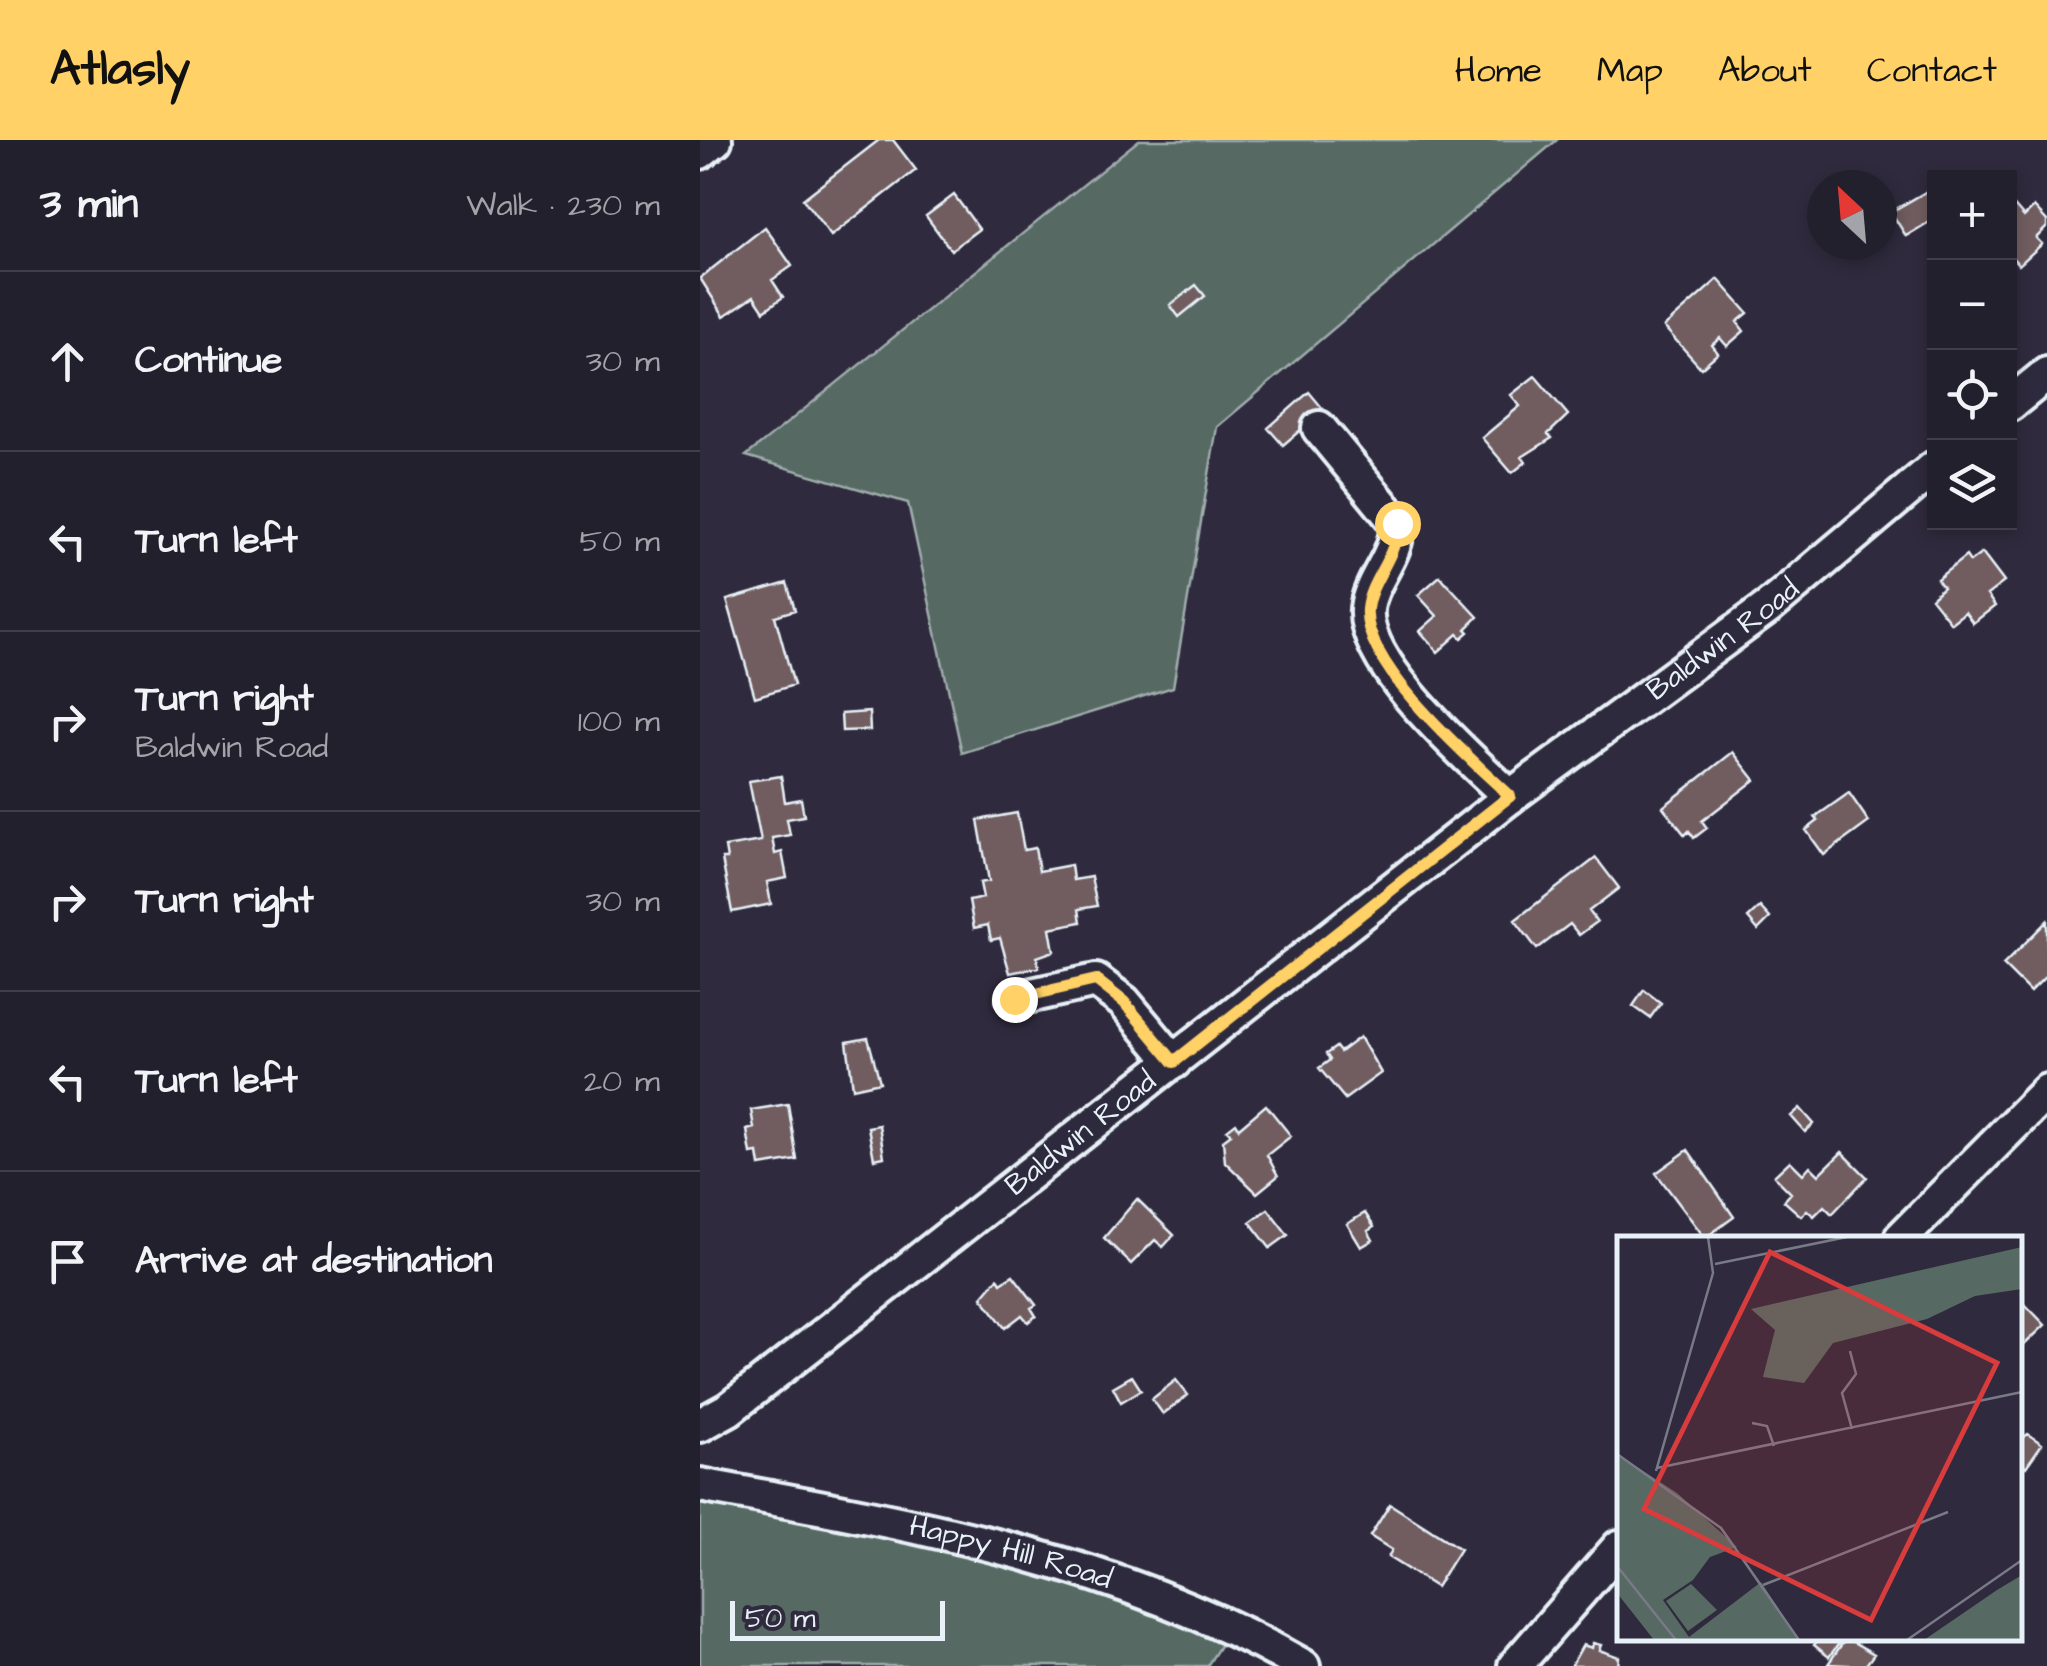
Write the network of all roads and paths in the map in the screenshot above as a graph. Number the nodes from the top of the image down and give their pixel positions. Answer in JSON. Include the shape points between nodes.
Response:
{"nodes":[{"id":1,"x":715,"y":140,"type":"edge"},
{"id":2,"x":700,"y":152,"type":"edge"},
{"id":3,"x":2047,"y":374,"type":"edge"},
{"id":4,"x":2017,"y":398,"type":"edge"},
{"id":5,"x":1319,"y":428,"type":"dead end"},
{"id":6,"x":1927,"y":474,"type":"edge"},
{"id":7,"x":1510,"y":796,"type":"junction"},
{"id":8,"x":1014,"y":999,"type":"dead end"},
{"id":9,"x":1174,"y":1062,"type":"junction"},
{"id":10,"x":2047,"y":1091,"type":"edge"},
{"id":11,"x":1903,"y":1236,"type":"edge"},
{"id":12,"x":700,"y":1426,"type":"edge"},
{"id":13,"x":700,"y":1485,"type":"edge"},
{"id":14,"x":1617,"y":1549,"type":"edge"},
{"id":15,"x":1303,"y":1666,"type":"edge"},
{"id":16,"x":1515,"y":1666,"type":"edge"}],
"edges":[{"from":1,"to":2,"type":"street"},
{"from":3,"to":4,"type":"street"},
{"from":5,"to":7,"type":"street","via":[[1397,523],[1398,538],[1367,607],[1376,648],[1451,739]]},
{"from":6,"to":7,"type":"street","name":"Baldwin Road","via":[[1770,606]]},
{"from":7,"to":9,"type":"street","name":"Baldwin Road"},
{"from":8,"to":9,"type":"street","via":[[1096,980],[1124,1002]]},
{"from":9,"to":12,"type":"street","name":"Baldwin Road"},
{"from":10,"to":11,"type":"street"},
{"from":13,"to":15,"type":"street","name":"Happy Hill Road","via":[[1111,1578],[1203,1613]]},
{"from":14,"to":16,"type":"street"}]}
